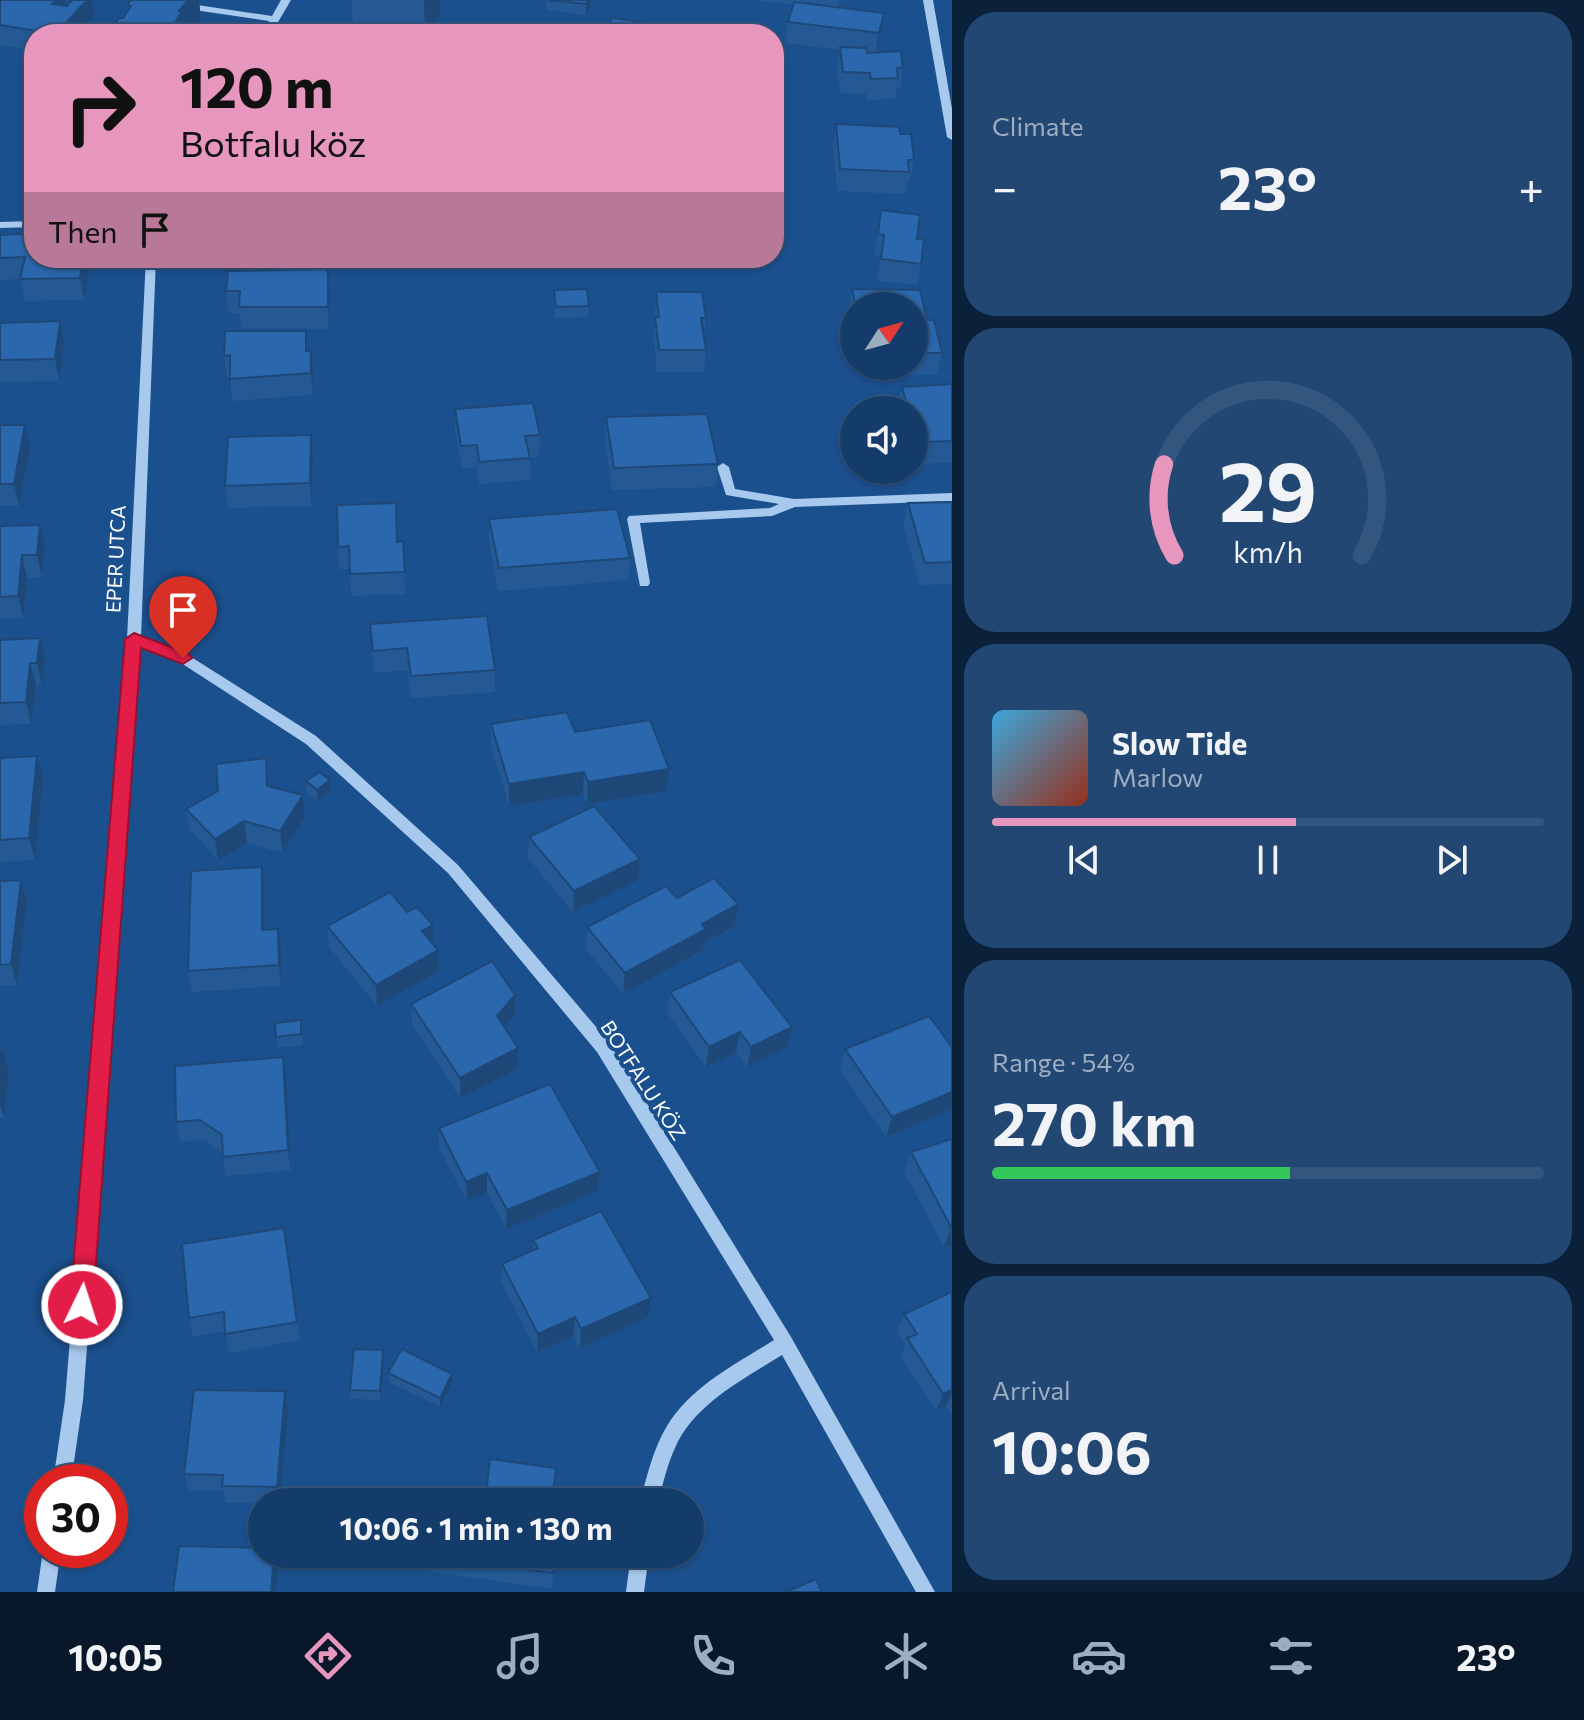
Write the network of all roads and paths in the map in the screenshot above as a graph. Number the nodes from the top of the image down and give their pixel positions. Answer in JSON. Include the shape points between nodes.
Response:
{"nodes":[{"id":1,"x":146,"y":0,"type":"edge"},
{"id":2,"x":286,"y":0,"type":"edge"},
{"id":3,"x":928,"y":0,"type":"edge"},
{"id":4,"x":274,"y":19,"type":"junction"},
{"id":5,"x":271,"y":24,"type":"edge"},
{"id":6,"x":952,"y":137,"type":"edge"},
{"id":7,"x":24,"y":224,"type":"edge"},
{"id":8,"x":0,"y":225,"type":"edge"},
{"id":9,"x":151,"y":268,"type":"edge"},
{"id":10,"x":723,"y":467,"type":"dead end"},
{"id":11,"x":952,"y":497,"type":"edge"},
{"id":12,"x":794,"y":503,"type":"junction"},
{"id":13,"x":644,"y":583,"type":"dead end"},
{"id":14,"x":134,"y":639,"type":"junction"},
{"id":15,"x":785,"y":1343,"type":"junction"},
{"id":16,"x":65,"y":1464,"type":"edge"},
{"id":17,"x":653,"y":1488,"type":"edge"},
{"id":18,"x":49,"y":1568,"type":"edge"},
{"id":19,"x":638,"y":1568,"type":"edge"},
{"id":20,"x":46,"y":1592,"type":"edge"},
{"id":21,"x":635,"y":1592,"type":"edge"},
{"id":22,"x":926,"y":1592,"type":"edge"}],
"edges":[{"from":1,"to":4,"type":"street"},
{"from":2,"to":4,"type":"street"},
{"from":3,"to":6,"type":"street"},
{"from":4,"to":5,"type":"street"},
{"from":7,"to":8,"type":"street"},
{"from":9,"to":14,"type":"street","name":"EPER UTCA"},
{"from":10,"to":12,"type":"street","via":[[730,492]]},
{"from":11,"to":12,"type":"street"},
{"from":12,"to":13,"type":"street","via":[[772,512],[633,519]]},
{"from":14,"to":15,"type":"street","name":"BOTFALU KÖZ","via":[[183,658],[311,740],[453,869],[603,1047]]},
{"from":14,"to":16,"type":"street","name":"EPER UTCA"},
{"from":15,"to":17,"type":"street","via":[[711,1392],[680,1422]]},
{"from":15,"to":22,"type":"street","name":"BOTFALU KÖZ"},
{"from":18,"to":20,"type":"street"},
{"from":19,"to":21,"type":"street"}]}
